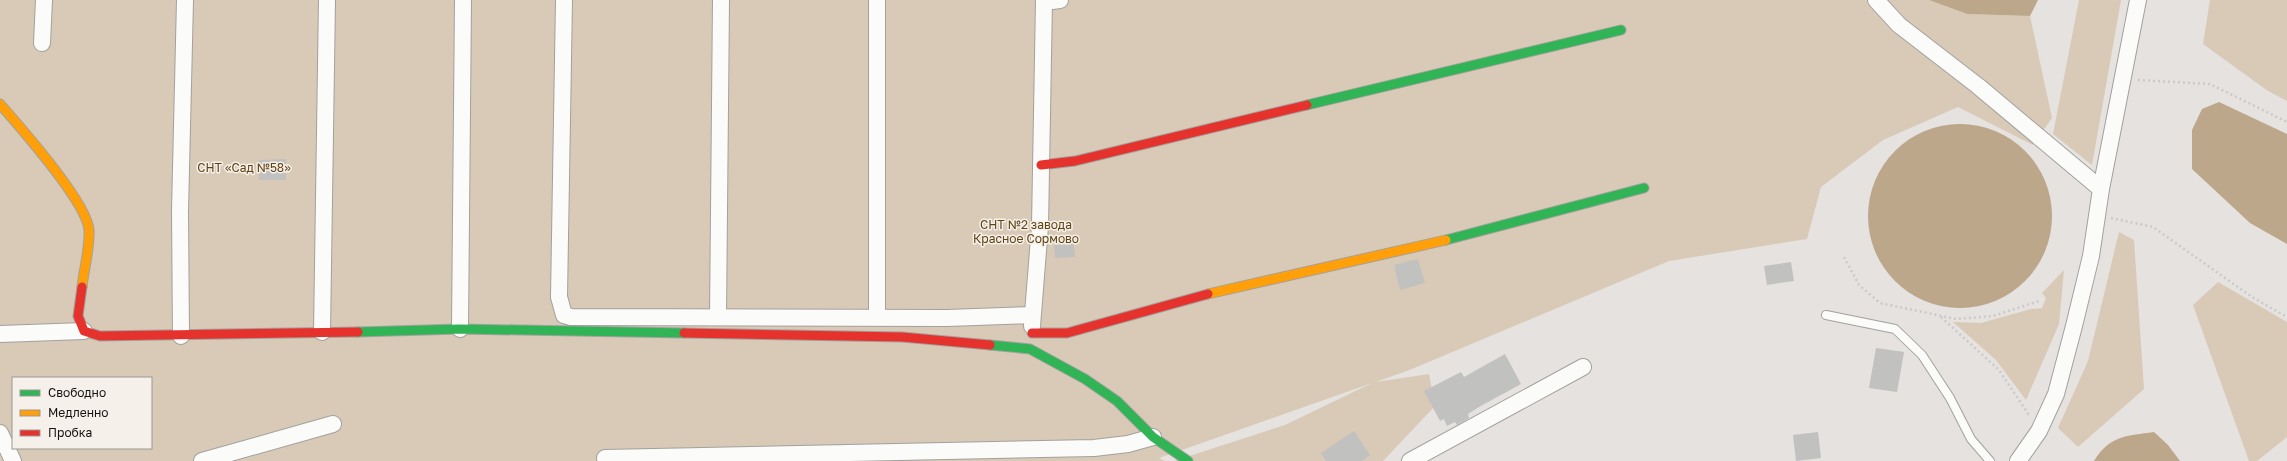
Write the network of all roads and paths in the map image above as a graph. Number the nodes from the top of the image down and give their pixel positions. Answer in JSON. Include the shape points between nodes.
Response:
{"nodes":[{"id":1,"x":44,"y":0,"type":"edge"},
{"id":2,"x":185,"y":0,"type":"edge"},
{"id":3,"x":327,"y":0,"type":"edge"},
{"id":4,"x":464,"y":0,"type":"edge"},
{"id":5,"x":564,"y":0,"type":"edge"},
{"id":6,"x":721,"y":0,"type":"edge"},
{"id":7,"x":877,"y":0,"type":"edge"},
{"id":8,"x":1060,"y":0,"type":"edge"},
{"id":9,"x":1876,"y":0,"type":"edge"},
{"id":10,"x":2138,"y":0,"type":"edge"},
{"id":11,"x":1044,"y":1,"type":"edge"},
{"id":12,"x":1621,"y":30,"type":"dead end"},
{"id":13,"x":42,"y":43,"type":"dead end"},
{"id":14,"x":2122,"y":79,"type":"junction"},
{"id":15,"x":0,"y":104,"type":"edge"},
{"id":16,"x":2287,"y":122,"type":"edge"},
{"id":17,"x":1041,"y":165,"type":"junction"},
{"id":18,"x":1644,"y":188,"type":"dead end"},
{"id":19,"x":2101,"y":189,"type":"junction"},
{"id":20,"x":2097,"y":215,"type":"junction"},
{"id":21,"x":1844,"y":257,"type":"dead end"},
{"id":22,"x":2038,"y":302,"type":"dead end"},
{"id":23,"x":1033,"y":315,"type":"junction"},
{"id":24,"x":1826,"y":315,"type":"dead end"},
{"id":25,"x":1940,"y":316,"type":"junction"},
{"id":26,"x":718,"y":317,"type":"junction"},
{"id":27,"x":2287,"y":317,"type":"edge"},
{"id":28,"x":877,"y":318,"type":"junction"},
{"id":29,"x":460,"y":329,"type":"junction"},
{"id":30,"x":84,"y":331,"type":"junction"},
{"id":31,"x":322,"y":332,"type":"junction"},
{"id":32,"x":0,"y":334,"type":"edge"},
{"id":33,"x":181,"y":336,"type":"junction"},
{"id":34,"x":1031,"y":341,"type":"junction"},
{"id":35,"x":1583,"y":367,"type":"dead end"},
{"id":36,"x":333,"y":424,"type":"dead end"},
{"id":37,"x":2039,"y":431,"type":"junction"},
{"id":38,"x":0,"y":433,"type":"edge"},
{"id":39,"x":1153,"y":437,"type":"junction"},
{"id":40,"x":606,"y":458,"type":"dead end"},
{"id":41,"x":13,"y":461,"type":"edge"},
{"id":42,"x":202,"y":461,"type":"edge"},
{"id":43,"x":1188,"y":461,"type":"edge"},
{"id":44,"x":1410,"y":461,"type":"edge"},
{"id":45,"x":1990,"y":461,"type":"edge"},
{"id":46,"x":2018,"y":461,"type":"edge"}],
"edges":[{"from":1,"to":13,"type":"street"},
{"from":2,"to":33,"type":"street","via":[[180,211]]},
{"from":3,"to":31,"type":"street"},
{"from":4,"to":29,"type":"street"},
{"from":5,"to":26,"type":"street","via":[[559,297],[564,315]]},
{"from":6,"to":26,"type":"street"},
{"from":7,"to":28,"type":"street"},
{"from":8,"to":11,"type":"street"},
{"from":9,"to":19,"type":"street","via":[[1899,25],[1978,86]]},
{"from":10,"to":14,"type":"street"},
{"from":11,"to":17,"type":"street"},
{"from":12,"to":17,"type":"street","via":[[1075,161]]},
{"from":14,"to":16,"type":"path","via":[[2210,84]]},
{"from":14,"to":19,"type":"street"},
{"from":15,"to":30,"type":"street","via":[[37,146],[80,206],[89,229],[78,316]]},
{"from":17,"to":23,"type":"street","via":[[1040,226]]},
{"from":18,"to":34,"type":"street","via":[[1467,235],[1226,289]]},
{"from":19,"to":20,"type":"street"},
{"from":20,"to":27,"type":"path","via":[[2153,226],[2252,297]]},
{"from":20,"to":37,"type":"street","via":[[2091,256],[2056,394]]},
{"from":21,"to":25,"type":"path","via":[[1859,285],[1880,303]]},
{"from":22,"to":25,"type":"path","via":[[1993,316],[1956,319]]},
{"from":23,"to":28,"type":"street"},
{"from":23,"to":34,"type":"street"},
{"from":24,"to":45,"type":"lane","via":[[1895,329],[1922,354],[1950,398],[1971,439]]},
{"from":25,"to":37,"type":"path","via":[[1998,370]]},
{"from":26,"to":28,"type":"street"},
{"from":29,"to":31,"type":"street"},
{"from":29,"to":34,"type":"street"},
{"from":30,"to":32,"type":"street"},
{"from":30,"to":33,"type":"street","via":[[100,336]]},
{"from":31,"to":33,"type":"street"},
{"from":34,"to":39,"type":"street","via":[[1117,402]]},
{"from":35,"to":44,"type":"street"},
{"from":36,"to":42,"type":"street"},
{"from":37,"to":46,"type":"street"},
{"from":38,"to":41,"type":"street"},
{"from":39,"to":40,"type":"street","via":[[1128,444],[1094,448]]},
{"from":39,"to":43,"type":"street"}]}
